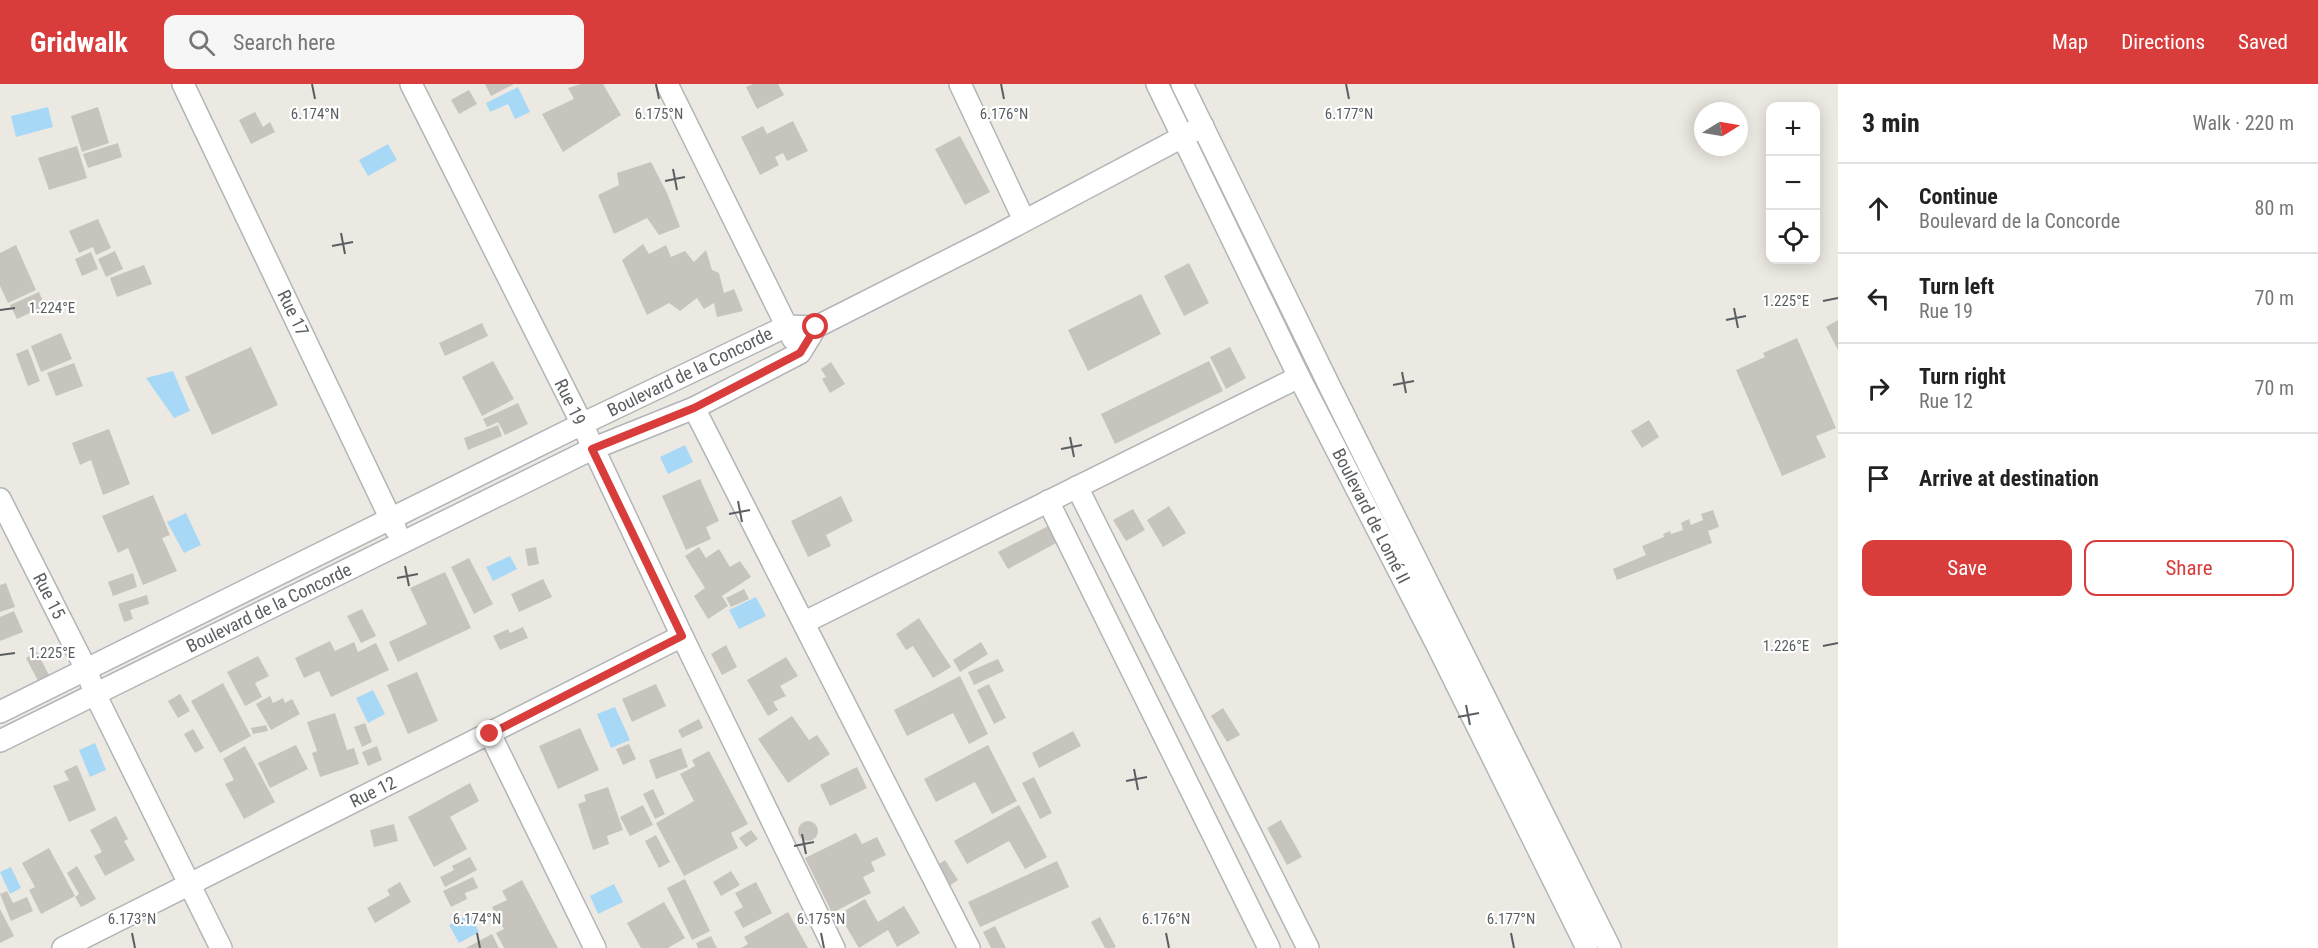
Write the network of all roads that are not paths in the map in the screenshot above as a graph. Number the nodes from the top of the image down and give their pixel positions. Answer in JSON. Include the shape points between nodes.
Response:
{"nodes":[{"id":1,"x":183,"y":84,"type":"edge"},
{"id":2,"x":411,"y":84,"type":"edge"},
{"id":3,"x":667,"y":84,"type":"edge"},
{"id":4,"x":960,"y":84,"type":"edge"},
{"id":5,"x":1157,"y":84,"type":"edge"},
{"id":6,"x":1182,"y":84,"type":"edge"},
{"id":7,"x":1203,"y":126,"type":"junction"},
{"id":8,"x":1182,"y":137,"type":"junction"},
{"id":9,"x":1024,"y":220,"type":"junction"},
{"id":10,"x":787,"y":326,"type":"junction"},
{"id":11,"x":816,"y":327,"type":"junction"},
{"id":12,"x":800,"y":353,"type":"junction"},
{"id":13,"x":1299,"y":377,"type":"junction"},
{"id":14,"x":694,"y":408,"type":"junction"},
{"id":15,"x":582,"y":424,"type":"junction"},
{"id":16,"x":592,"y":449,"type":"junction"},
{"id":17,"x":1077,"y":487,"type":"junction"},
{"id":18,"x":0,"y":500,"type":"edge"},
{"id":19,"x":1048,"y":501,"type":"junction"},
{"id":20,"x":392,"y":518,"type":"junction"},
{"id":21,"x":401,"y":543,"type":"junction"},
{"id":22,"x":805,"y":622,"type":"junction"},
{"id":23,"x":682,"y":636,"type":"junction"},
{"id":24,"x":86,"y":669,"type":"junction"},
{"id":25,"x":95,"y":694,"type":"junction"},
{"id":26,"x":0,"y":712,"type":"edge"},
{"id":27,"x":490,"y":734,"type":"junction"},
{"id":28,"x":0,"y":741,"type":"edge"},
{"id":29,"x":189,"y":883,"type":"junction"},
{"id":30,"x":63,"y":948,"type":"edge"},
{"id":31,"x":221,"y":948,"type":"edge"},
{"id":32,"x":596,"y":948,"type":"edge"},
{"id":33,"x":834,"y":948,"type":"edge"},
{"id":34,"x":969,"y":948,"type":"edge"},
{"id":35,"x":1269,"y":948,"type":"edge"},
{"id":36,"x":1308,"y":948,"type":"edge"},
{"id":37,"x":1587,"y":948,"type":"edge"},
{"id":38,"x":1610,"y":948,"type":"edge"}],
"edges":[{"from":1,"to":20,"type":"street","name":"Rue 17"},
{"from":2,"to":15,"type":"street","name":"Rue 19"},
{"from":3,"to":10,"type":"street"},
{"from":4,"to":9,"type":"street"},
{"from":5,"to":8,"type":"street","name":"Boulevard de Lomé II"},
{"from":6,"to":7,"type":"street","name":"Boulevard de Lomé II"},
{"from":7,"to":8,"type":"street"},
{"from":7,"to":38,"type":"street","name":"Boulevard de Lomé II"},
{"from":8,"to":9,"type":"street"},
{"from":8,"to":13,"type":"street","name":"Boulevard de Lomé II"},
{"from":9,"to":11,"type":"street"},
{"from":10,"to":11,"type":"street","name":"Boulevard de la Concorde"},
{"from":10,"to":12,"type":"street"},
{"from":10,"to":15,"type":"street","name":"Boulevard de la Concorde"},
{"from":11,"to":12,"type":"street","name":"Boulevard de la Concorde"},
{"from":12,"to":14,"type":"street","name":"Boulevard de la Concorde"},
{"from":13,"to":17,"type":"street"},
{"from":13,"to":37,"type":"street","name":"Boulevard de Lomé II"},
{"from":14,"to":16,"type":"street","name":"Boulevard de la Concorde"},
{"from":14,"to":22,"type":"street"},
{"from":15,"to":16,"type":"street","name":"Rue 19"},
{"from":15,"to":20,"type":"street","name":"Boulevard de la Concorde"},
{"from":16,"to":21,"type":"street","name":"Boulevard de la Concorde"},
{"from":16,"to":23,"type":"street","name":"Rue 19"},
{"from":17,"to":19,"type":"street"},
{"from":17,"to":36,"type":"street"},
{"from":18,"to":24,"type":"street","name":"Rue 15"},
{"from":19,"to":22,"type":"street"},
{"from":19,"to":35,"type":"street"},
{"from":20,"to":21,"type":"street","name":"Rue 17"},
{"from":20,"to":24,"type":"street","name":"Boulevard de la Concorde"},
{"from":21,"to":25,"type":"street","name":"Boulevard de la Concorde"},
{"from":22,"to":34,"type":"street"},
{"from":23,"to":27,"type":"street","name":"Rue 12"},
{"from":23,"to":33,"type":"street","name":"Rue 19"},
{"from":24,"to":25,"type":"street","name":"Rue 15"},
{"from":24,"to":26,"type":"street","name":"Boulevard de la Concorde"},
{"from":25,"to":28,"type":"street","name":"Boulevard de la Concorde"},
{"from":25,"to":29,"type":"street","name":"Rue 15"},
{"from":27,"to":29,"type":"street","name":"Rue 12"},
{"from":27,"to":32,"type":"street"},
{"from":29,"to":30,"type":"street","name":"Rue 12"},
{"from":29,"to":31,"type":"street","name":"Rue 15"}]}
